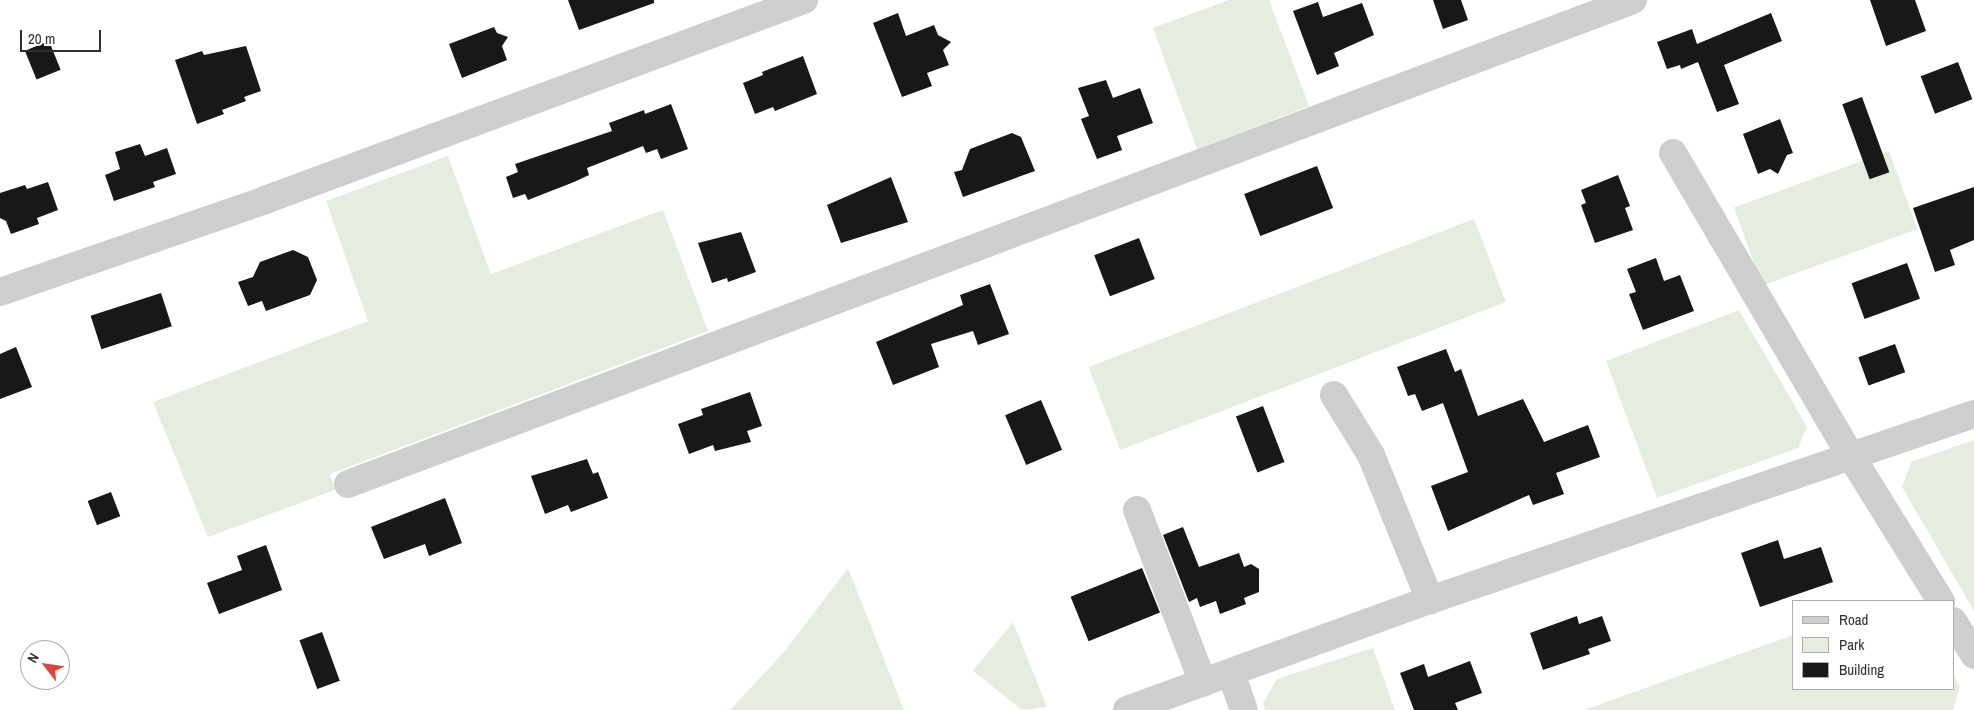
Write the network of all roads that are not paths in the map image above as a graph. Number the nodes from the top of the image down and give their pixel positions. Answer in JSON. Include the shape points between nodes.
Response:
{"nodes":[{"id":1,"x":804,"y":0,"type":"edge"},
{"id":2,"x":1633,"y":0,"type":"edge"},
{"id":3,"x":1673,"y":154,"type":"dead end"},
{"id":4,"x":0,"y":292,"type":"edge"},
{"id":5,"x":1334,"y":395,"type":"dead end"},
{"id":6,"x":1974,"y":414,"type":"edge"},
{"id":7,"x":1851,"y":456,"type":"junction"},
{"id":8,"x":348,"y":484,"type":"dead end"},
{"id":9,"x":1137,"y":510,"type":"dead end"},
{"id":10,"x":1430,"y":600,"type":"junction"},
{"id":11,"x":1940,"y":600,"type":"edge"},
{"id":12,"x":1954,"y":623,"type":"edge"},
{"id":13,"x":1974,"y":655,"type":"edge"},
{"id":14,"x":1231,"y":673,"type":"junction"},
{"id":15,"x":1203,"y":683,"type":"junction"},
{"id":16,"x":1127,"y":710,"type":"edge"},
{"id":17,"x":1244,"y":710,"type":"edge"}],
"edges":[{"from":1,"to":4,"type":"street","via":[[265,200]]},
{"from":2,"to":8,"type":"street"},
{"from":3,"to":7,"type":"street"},
{"from":5,"to":10,"type":"street","via":[[1371,455]]},
{"from":6,"to":7,"type":"street"},
{"from":7,"to":10,"type":"street"},
{"from":7,"to":11,"type":"street"},
{"from":9,"to":15,"type":"street"},
{"from":10,"to":14,"type":"street"},
{"from":12,"to":13,"type":"street"},
{"from":14,"to":15,"type":"street"},
{"from":14,"to":17,"type":"street"},
{"from":15,"to":16,"type":"street"}]}
